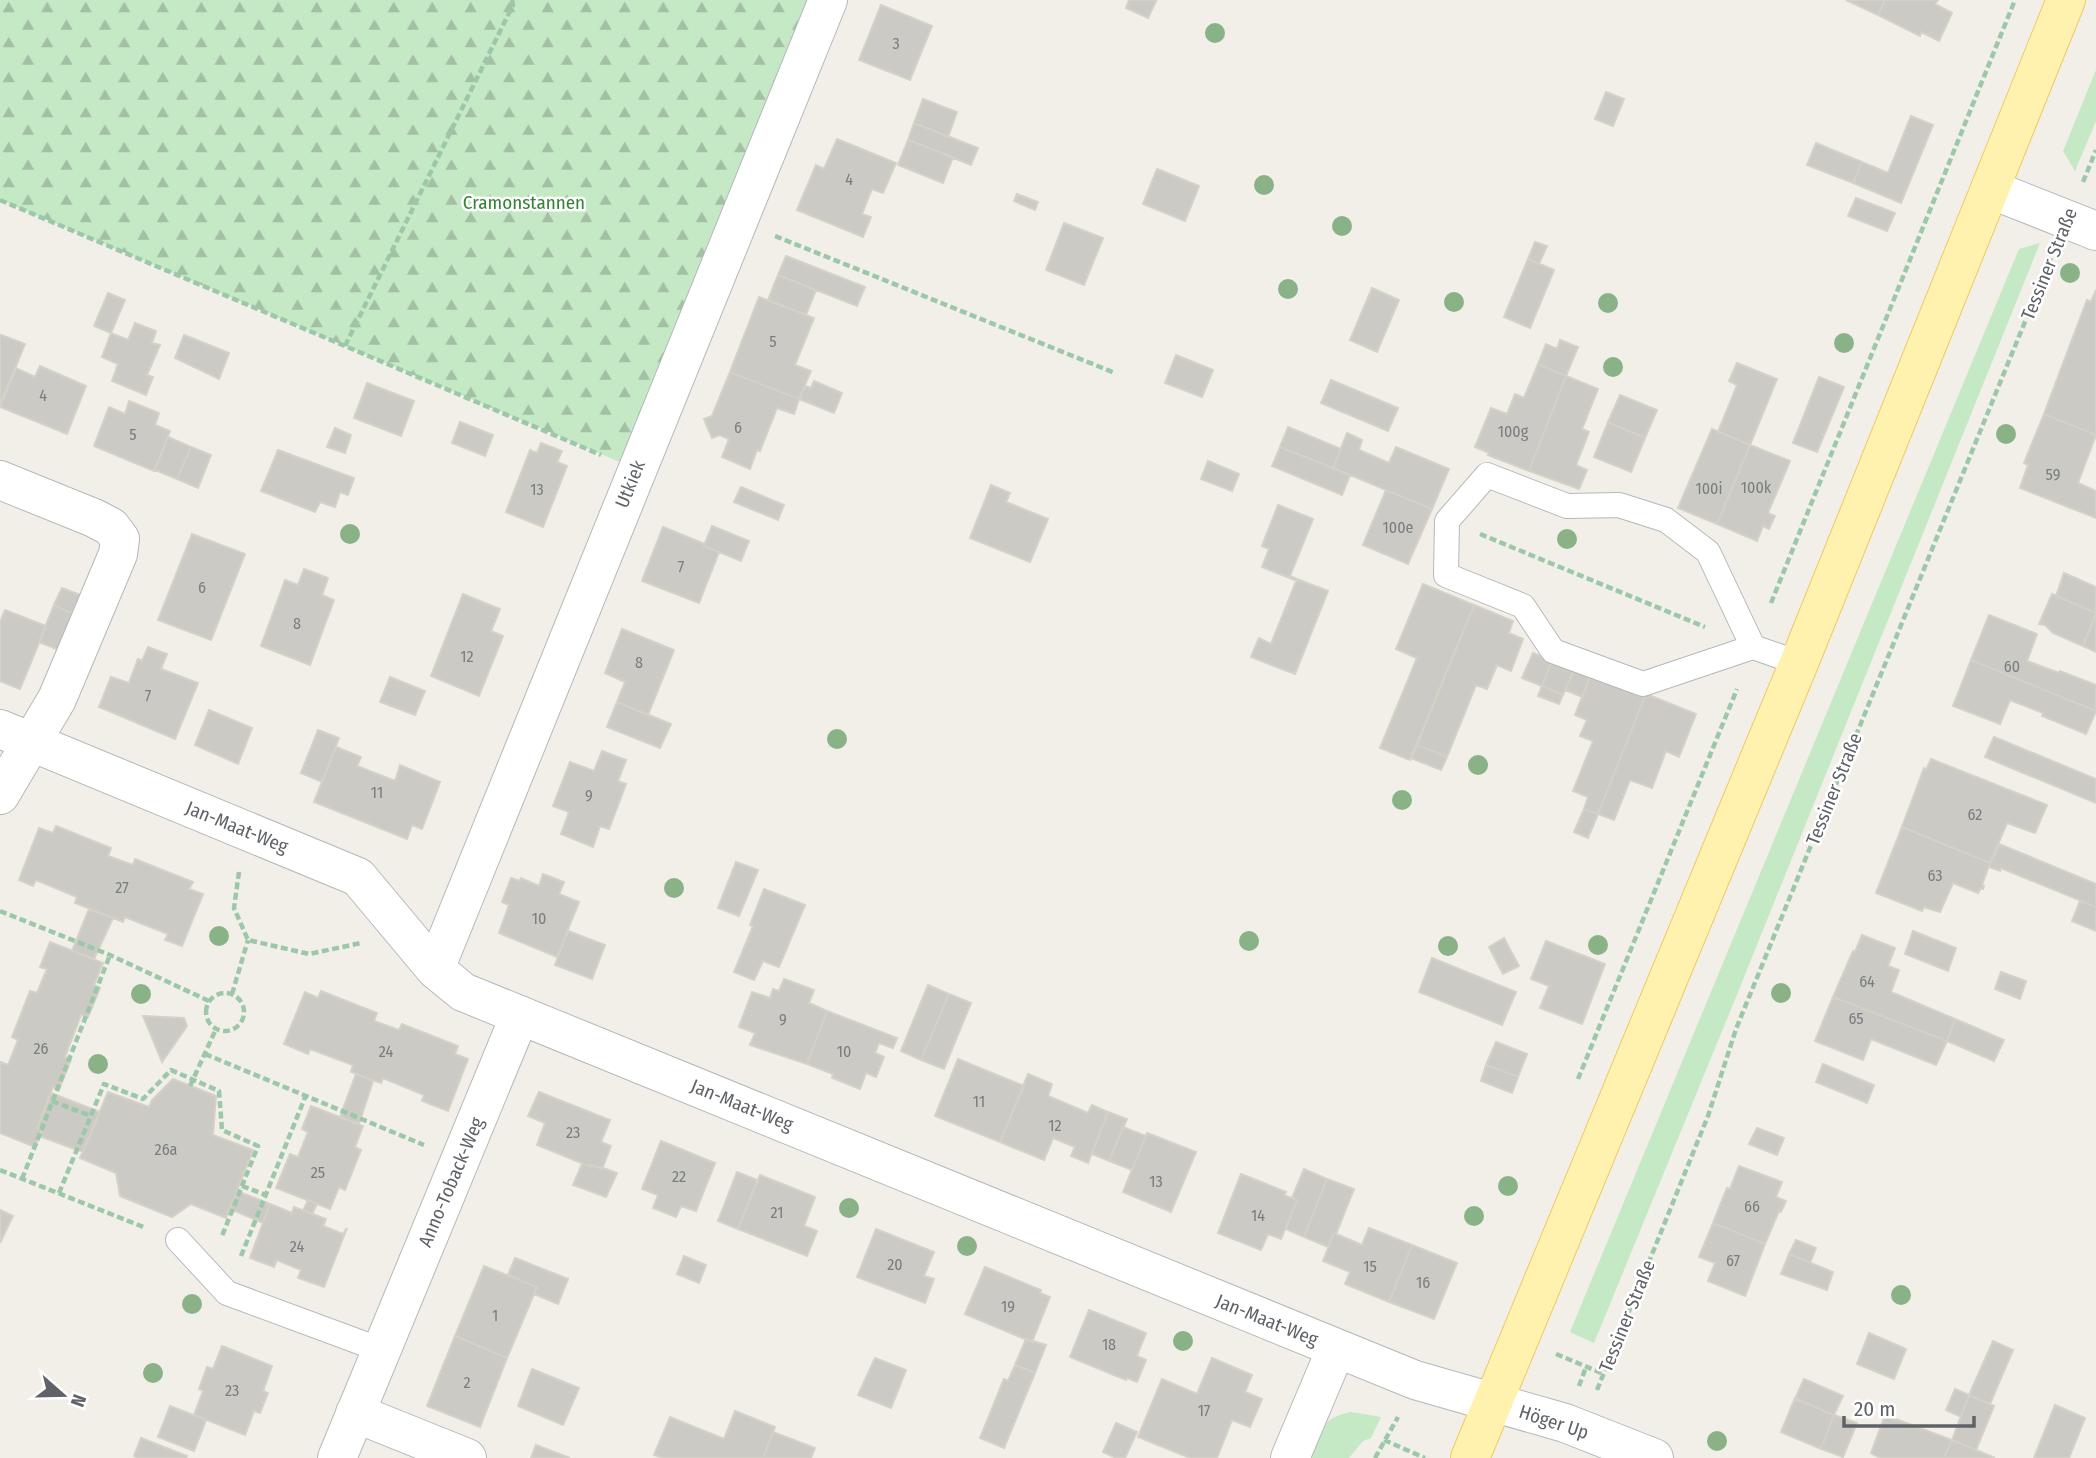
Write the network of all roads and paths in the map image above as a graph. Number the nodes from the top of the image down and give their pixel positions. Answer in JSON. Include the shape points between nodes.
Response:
{"nodes":[{"id":1,"x":512,"y":0,"type":"edge"},
{"id":2,"x":828,"y":0,"type":"edge"},
{"id":3,"x":2066,"y":0,"type":"edge"},
{"id":4,"x":2096,"y":150,"type":"edge"},
{"id":5,"x":1990,"y":189,"type":"junction"},
{"id":6,"x":0,"y":200,"type":"edge"},
{"id":7,"x":738,"y":221,"type":"junction"},
{"id":8,"x":2081,"y":225,"type":"edge"},
{"id":9,"x":345,"y":346,"type":"junction"},
{"id":10,"x":1115,"y":373,"type":"dead end"},
{"id":11,"x":636,"y":470,"type":"junction"},
{"id":12,"x":0,"y":480,"type":"edge"},
{"id":13,"x":1447,"y":520,"type":"junction"},
{"id":14,"x":1754,"y":647,"type":"junction"},
{"id":15,"x":1799,"y":663,"type":"junction"},
{"id":16,"x":17,"y":736,"type":"edge"},
{"id":17,"x":0,"y":795,"type":"edge"},
{"id":18,"x":244,"y":830,"type":"junction"},
{"id":19,"x":0,"y":911,"type":"edge"},
{"id":20,"x":405,"y":933,"type":"junction"},
{"id":21,"x":248,"y":940,"type":"junction"},
{"id":22,"x":110,"y":955,"type":"junction"},
{"id":23,"x":435,"y":969,"type":"junction"},
{"id":24,"x":232,"y":994,"type":"junction"},
{"id":25,"x":209,"y":1001,"type":"junction"},
{"id":26,"x":520,"y":1015,"type":"junction"},
{"id":27,"x":216,"y":1029,"type":"junction"},
{"id":28,"x":205,"y":1054,"type":"junction"},
{"id":29,"x":194,"y":1078,"type":"junction"},
{"id":30,"x":190,"y":1086,"type":"dead end"},
{"id":31,"x":306,"y":1095,"type":"junction"},
{"id":32,"x":52,"y":1101,"type":"junction"},
{"id":33,"x":90,"y":1116,"type":"junction"},
{"id":34,"x":461,"y":1160,"type":"junction"},
{"id":35,"x":0,"y":1170,"type":"edge"},
{"id":36,"x":22,"y":1179,"type":"junction"},
{"id":37,"x":242,"y":1186,"type":"junction"},
{"id":38,"x":59,"y":1193,"type":"junction"},
{"id":39,"x":266,"y":1195,"type":"junction"},
{"id":40,"x":178,"y":1240,"type":"joint"},
{"id":41,"x":208,"y":1272,"type":"junction"},
{"id":42,"x":227,"y":1293,"type":"junction"},
{"id":43,"x":1336,"y":1349,"type":"junction"},
{"id":44,"x":382,"y":1350,"type":"junction"},
{"id":45,"x":1493,"y":1403,"type":"junction"},
{"id":46,"x":355,"y":1413,"type":"junction"},
{"id":47,"x":1398,"y":1417,"type":"dead end"},
{"id":48,"x":1580,"y":1430,"type":"junction"},
{"id":49,"x":1384,"y":1440,"type":"junction"},
{"id":50,"x":337,"y":1458,"type":"edge"},
{"id":51,"x":467,"y":1458,"type":"edge"},
{"id":52,"x":1290,"y":1458,"type":"edge"},
{"id":53,"x":1375,"y":1458,"type":"edge"},
{"id":54,"x":1424,"y":1458,"type":"edge"},
{"id":55,"x":1470,"y":1458,"type":"edge"},
{"id":56,"x":1654,"y":1458,"type":"edge"}],
"edges":[{"from":1,"to":9,"type":"path"},
{"from":2,"to":7,"type":"street","name":"Utkiek"},
{"from":3,"to":5,"type":"main road"},
{"from":4,"to":8,"type":"path","name":"Tessiner Straße"},
{"from":5,"to":8,"type":"street"},
{"from":5,"to":15,"type":"main road"},
{"from":6,"to":9,"type":"path"},
{"from":7,"to":10,"type":"path"},
{"from":7,"to":11,"type":"street","name":"Utkiek"},
{"from":8,"to":48,"type":"path","name":"Tessiner Straße","via":[[1736,1029],[1708,1116]]},
{"from":9,"to":11,"type":"path"},
{"from":11,"to":23,"type":"street","name":"Utkiek"},
{"from":12,"to":16,"type":"street","via":[[94,518],[111,527],[120,539],[118,554],[57,699]]},
{"from":13,"to":14,"type":"path"},
{"from":13,"to":14,"type":"lane","via":[[1446,575],[1523,606],[1553,651],[1643,684]]},
{"from":13,"to":14,"type":"lane","via":[[1487,475],[1567,506],[1619,505],[1666,520],[1708,552]]},
{"from":14,"to":15,"type":"lane"},
{"from":15,"to":45,"type":"main road"},
{"from":16,"to":17,"type":"street"},
{"from":16,"to":18,"type":"street","name":"Jan-Maat-Weg"},
{"from":18,"to":20,"type":"street","name":"Jan-Maat-Weg","via":[[358,877]]},
{"from":18,"to":21,"type":"path","via":[[234,908]]},
{"from":19,"to":22,"type":"path"},
{"from":20,"to":21,"type":"path","via":[[309,954]]},
{"from":20,"to":23,"type":"street","name":"Jan-Maat-Weg"},
{"from":21,"to":24,"type":"path"},
{"from":22,"to":25,"type":"path"},
{"from":22,"to":32,"type":"path"},
{"from":23,"to":26,"type":"street","name":"Jan-Maat-Weg","via":[[463,992]]},
{"from":24,"to":25,"type":"path","via":[[219,993]]},
{"from":24,"to":27,"type":"path","via":[[244,1008],[242,1020],[234,1029]]},
{"from":25,"to":27,"type":"path","via":[[205,1013]]},
{"from":26,"to":34,"type":"street","name":"Anno-Toback-Weg"},
{"from":26,"to":43,"type":"street","name":"Jan-Maat-Weg"},
{"from":27,"to":28,"type":"path"},
{"from":28,"to":29,"type":"path"},
{"from":28,"to":31,"type":"path"},
{"from":29,"to":30,"type":"path"},
{"from":29,"to":33,"type":"path","via":[[171,1070],[143,1099],[104,1084]]},
{"from":29,"to":37,"type":"path","via":[[219,1091],[222,1130],[258,1146]]},
{"from":31,"to":34,"type":"path"},
{"from":31,"to":39,"type":"path"},
{"from":32,"to":33,"type":"path"},
{"from":32,"to":36,"type":"path"},
{"from":33,"to":38,"type":"path"},
{"from":34,"to":44,"type":"street","name":"Anno-Toback-Weg"},
{"from":35,"to":36,"type":"path"},
{"from":36,"to":38,"type":"path"},
{"from":37,"to":39,"type":"path"},
{"from":37,"to":41,"type":"path"},
{"from":38,"to":40,"type":"path"},
{"from":39,"to":42,"type":"path"},
{"from":40,"to":41,"type":"lane"},
{"from":41,"to":42,"type":"lane"},
{"from":42,"to":44,"type":"lane"},
{"from":43,"to":45,"type":"street","name":"Jan-Maat-Weg","via":[[1424,1383]]},
{"from":43,"to":52,"type":"street"},
{"from":44,"to":46,"type":"street","name":"Anno-Toback-Weg"},
{"from":45,"to":48,"type":"street","name":"Höger Up"},
{"from":45,"to":55,"type":"main road"},
{"from":46,"to":50,"type":"street","name":"Anno-Toback-Weg"},
{"from":46,"to":51,"type":"street"},
{"from":47,"to":49,"type":"path"},
{"from":48,"to":56,"type":"street","name":"Höger Up"},
{"from":49,"to":53,"type":"path"},
{"from":49,"to":54,"type":"path"}]}
